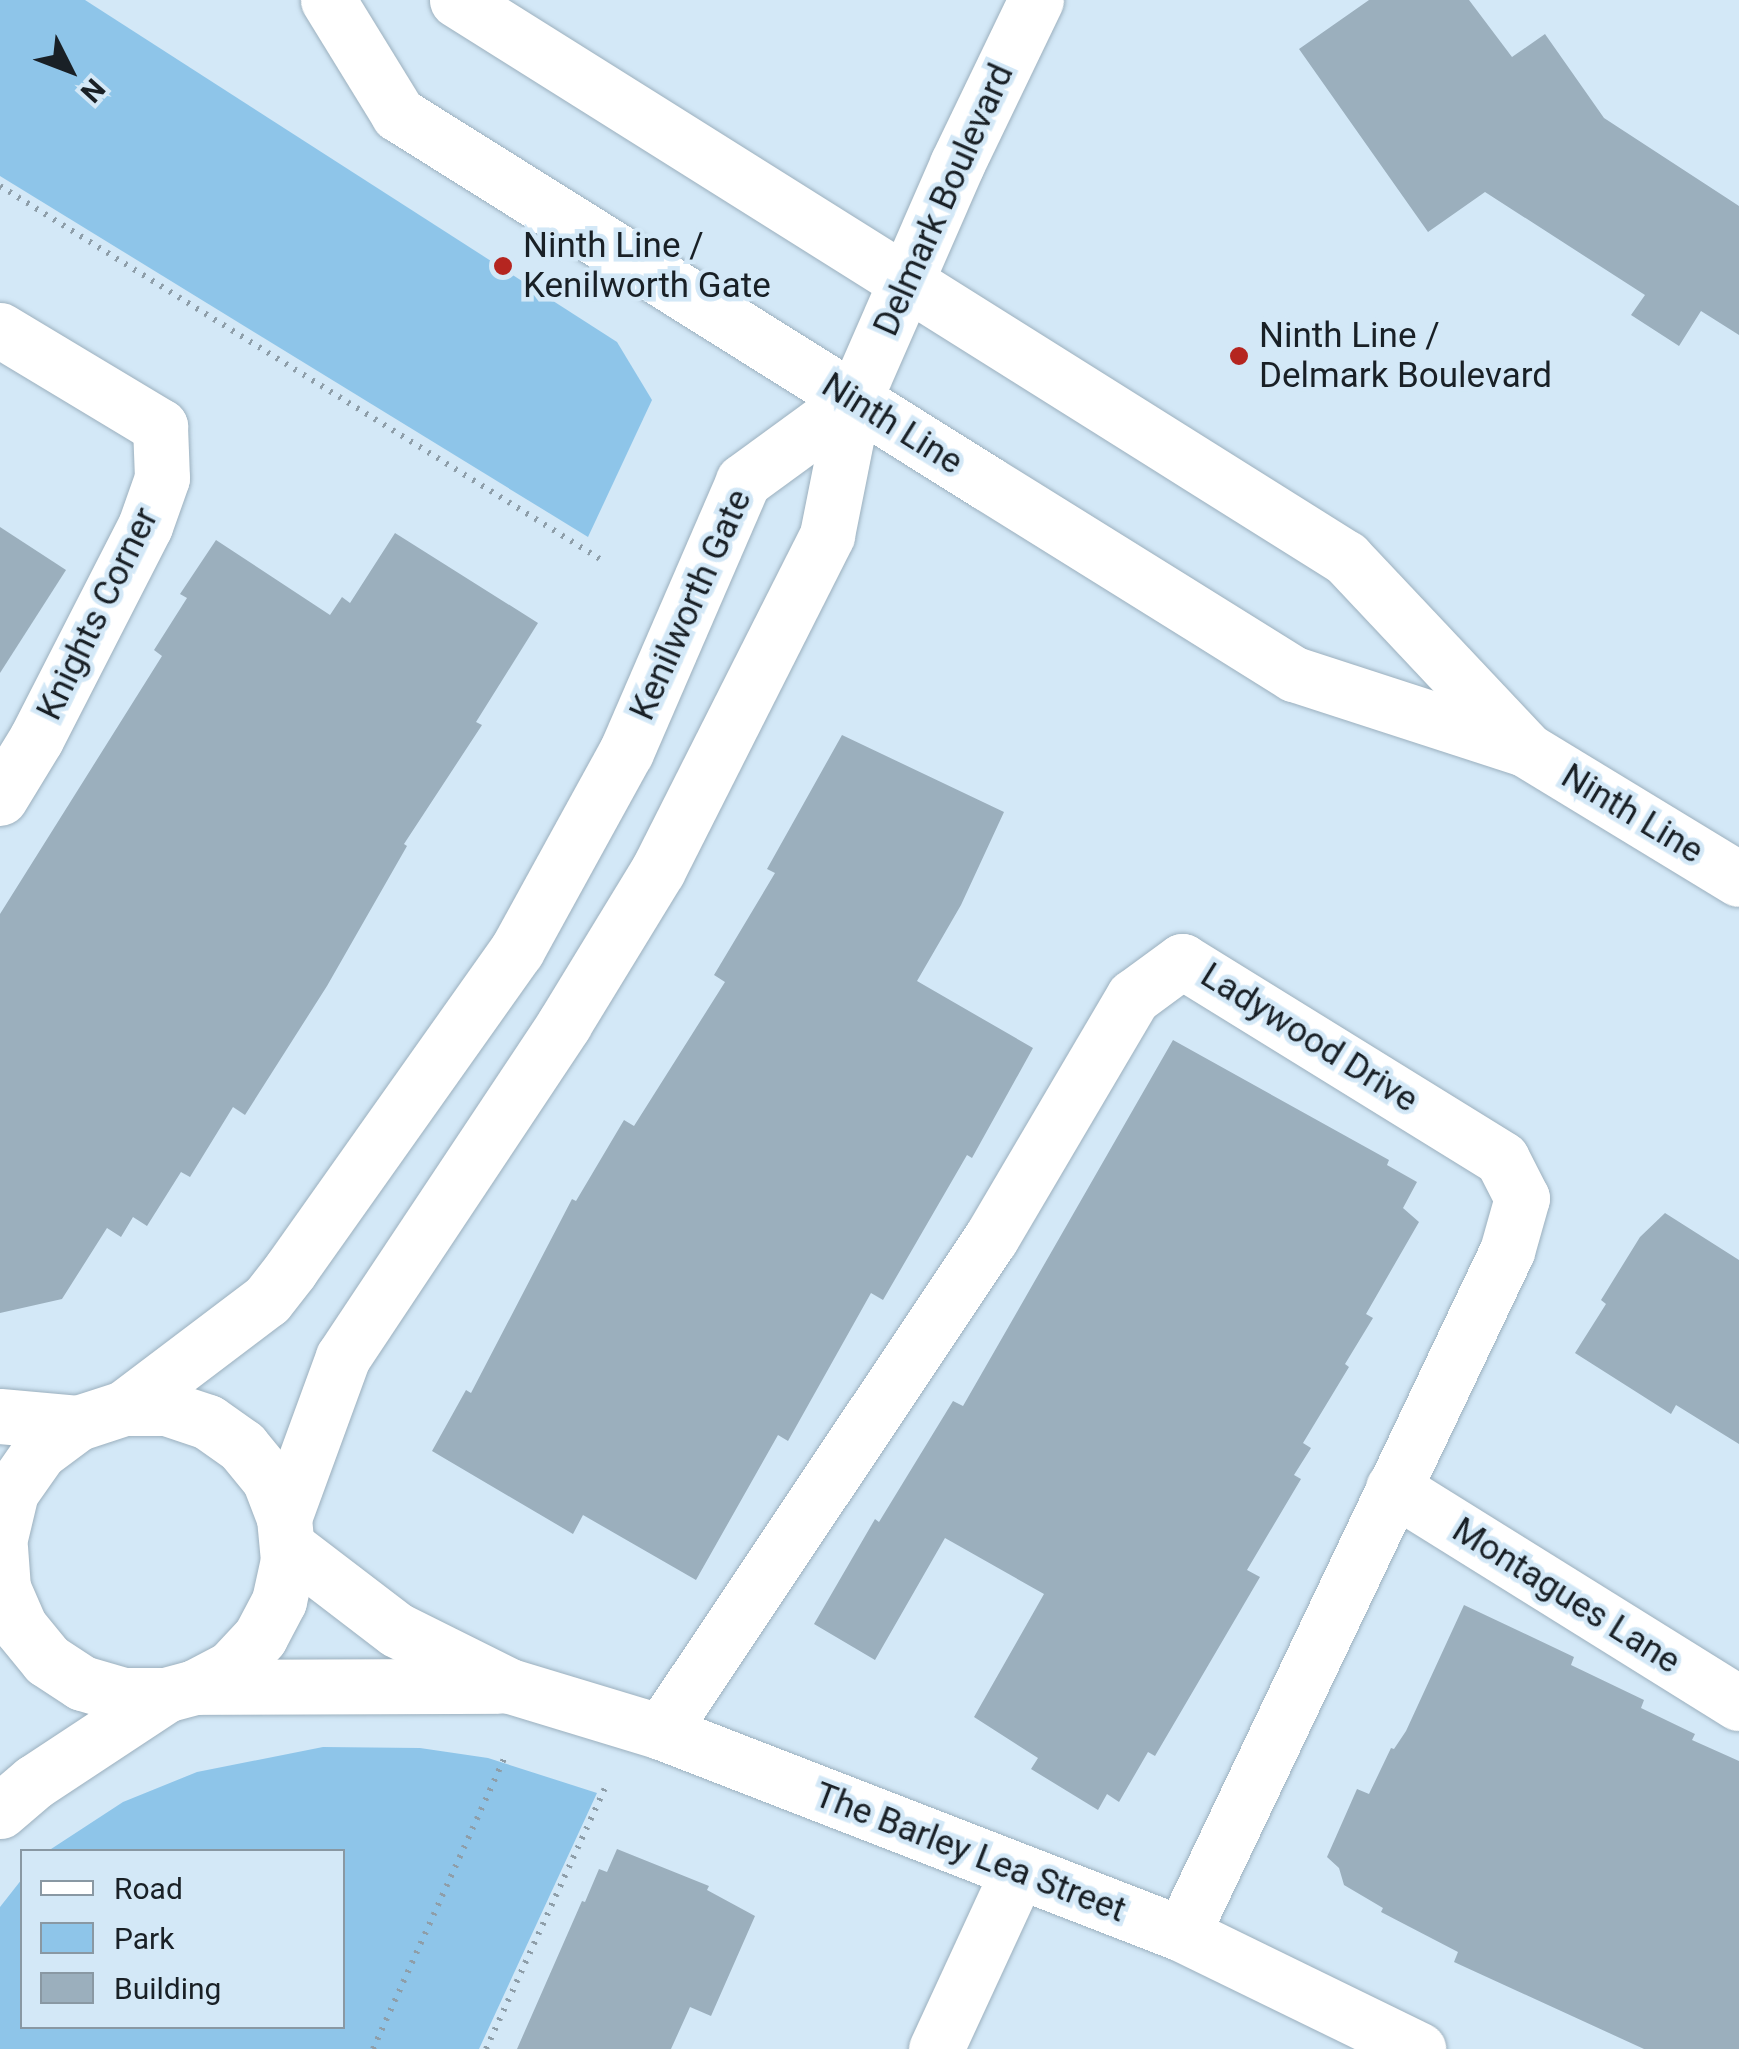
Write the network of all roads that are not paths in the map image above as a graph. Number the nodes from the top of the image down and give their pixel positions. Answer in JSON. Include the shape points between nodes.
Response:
{"nodes":[{"id":1,"x":328,"y":0,"type":"edge"},
{"id":2,"x":456,"y":0,"type":"edge"},
{"id":3,"x":1036,"y":0,"type":"edge"},
{"id":4,"x":906,"y":282,"type":"junction"},
{"id":5,"x":0,"y":330,"type":"edge"},
{"id":6,"x":854,"y":400,"type":"junction"},
{"id":7,"x":1525,"y":748,"type":"junction"},
{"id":8,"x":0,"y":798,"type":"edge"},
{"id":9,"x":1739,"y":878,"type":"edge"},
{"id":10,"x":0,"y":1416,"type":"edge"},
{"id":11,"x":101,"y":1416,"type":"junction"},
{"id":12,"x":1393,"y":1488,"type":"junction"},
{"id":13,"x":286,"y":1532,"type":"junction"},
{"id":14,"x":1,"y":1567,"type":"edge"},
{"id":15,"x":510,"y":1686,"type":"junction"},
{"id":16,"x":180,"y":1691,"type":"junction"},
{"id":17,"x":1739,"y":1703,"type":"edge"},
{"id":18,"x":661,"y":1732,"type":"junction"},
{"id":19,"x":0,"y":1810,"type":"edge"},
{"id":20,"x":1017,"y":1874,"type":"junction"},
{"id":21,"x":1182,"y":1934,"type":"junction"},
{"id":22,"x":936,"y":2049,"type":"edge"},
{"id":23,"x":1418,"y":2049,"type":"edge"}],
"edges":[{"from":1,"to":6,"type":"street","name":"Ninth Line","via":[[398,114]]},
{"from":2,"to":4,"type":"street","name":"Ninth Line"},
{"from":3,"to":4,"type":"street","name":"Delmark Boulevard"},
{"from":4,"to":6,"type":"street","name":"Delmark Boulevard"},
{"from":4,"to":7,"type":"street","name":"Ninth Line","via":[[1346,558]]},
{"from":5,"to":8,"type":"street","name":"Knights Corner","via":[[160,426],[162,478],[146,526]]},
{"from":6,"to":7,"type":"street","name":"Ninth Line","via":[[1294,674]]},
{"from":6,"to":11,"type":"street","name":"Kenilworth Gate","via":[[743,480],[626,752],[517,950],[291,1268],[267,1300]]},
{"from":6,"to":13,"type":"street","via":[[828,535],[658,870],[343,1357]]},
{"from":7,"to":9,"type":"street","name":"Ninth Line"},
{"from":10,"to":11,"type":"street"},
{"from":11,"to":13,"type":"street","via":[[166,1408],[208,1422],[242,1446],[269,1479]]},
{"from":11,"to":14,"type":"street","via":[[39,1452],[11,1492]]},
{"from":12,"to":17,"type":"street","name":"Montagues Lane"},
{"from":12,"to":18,"type":"street","name":"Ladywood Drive","via":[[1507,1251],[1522,1198],[1502,1159],[1182,960],[1134,997],[991,1238]]},
{"from":12,"to":21,"type":"street","name":"Ladywood Drive"},
{"from":13,"to":15,"type":"street","name":"The Barley Lea Street","via":[[396,1630]]},
{"from":13,"to":16,"type":"street","via":[[279,1600],[260,1637],[231,1668]]},
{"from":14,"to":16,"type":"street","via":[[20,1627],[46,1660],[82,1683],[110,1691]]},
{"from":15,"to":16,"type":"street","name":"The Barley Lea Street"},
{"from":15,"to":18,"type":"street","name":"The Barley Lea Street"},
{"from":16,"to":19,"type":"street"},
{"from":18,"to":20,"type":"street","name":"The Barley Lea Street"},
{"from":20,"to":21,"type":"street","name":"The Barley Lea Street"},
{"from":20,"to":22,"type":"street"},
{"from":21,"to":23,"type":"street","name":"The Barley Lea Street"}]}
